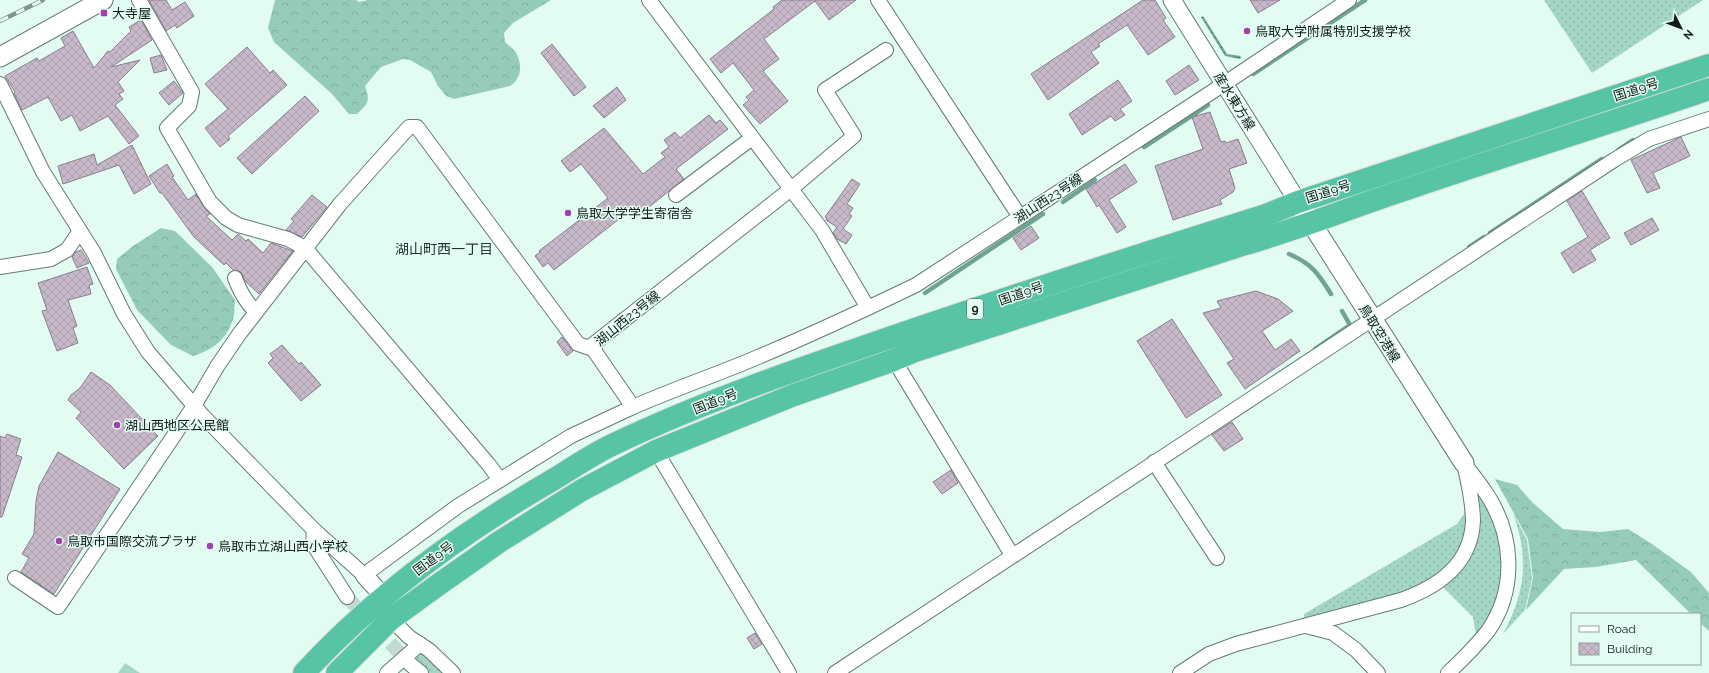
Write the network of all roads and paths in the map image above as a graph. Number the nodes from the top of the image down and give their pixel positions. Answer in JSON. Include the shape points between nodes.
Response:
{"nodes":[{"id":1,"x":103,"y":0,"type":"edge"},
{"id":2,"x":139,"y":0,"type":"edge"},
{"id":3,"x":649,"y":0,"type":"edge"},
{"id":4,"x":878,"y":0,"type":"edge"},
{"id":5,"x":1172,"y":0,"type":"edge"},
{"id":6,"x":1349,"y":0,"type":"edge"},
{"id":7,"x":886,"y":50,"type":"dead end"},
{"id":8,"x":0,"y":57,"type":"edge"},
{"id":9,"x":1709,"y":65,"type":"edge"},
{"id":10,"x":0,"y":84,"type":"edge"},
{"id":11,"x":1224,"y":84,"type":"junction"},
{"id":12,"x":1709,"y":89,"type":"edge"},
{"id":13,"x":1709,"y":119,"type":"edge"},
{"id":14,"x":752,"y":138,"type":"junction"},
{"id":15,"x":792,"y":189,"type":"junction"},
{"id":16,"x":676,"y":195,"type":"dead end"},
{"id":17,"x":1298,"y":202,"type":"junction"},
{"id":18,"x":1020,"y":216,"type":"junction"},
{"id":19,"x":1311,"y":222,"type":"junction"},
{"id":20,"x":80,"y":231,"type":"junction"},
{"id":21,"x":305,"y":248,"type":"junction"},
{"id":22,"x":0,"y":267,"type":"edge"},
{"id":23,"x":235,"y":278,"type":"dead end"},
{"id":24,"x":868,"y":308,"type":"junction"},
{"id":25,"x":255,"y":311,"type":"junction"},
{"id":26,"x":1371,"y":319,"type":"junction"},
{"id":27,"x":595,"y":350,"type":"junction"},
{"id":28,"x":894,"y":360,"type":"junction"},
{"id":29,"x":194,"y":406,"type":"junction"},
{"id":30,"x":633,"y":407,"type":"junction"},
{"id":31,"x":656,"y":451,"type":"junction"},
{"id":32,"x":1154,"y":462,"type":"junction"},
{"id":33,"x":1464,"y":463,"type":"junction"},
{"id":34,"x":500,"y":480,"type":"junction"},
{"id":35,"x":314,"y":530,"type":"junction"},
{"id":36,"x":1012,"y":555,"type":"junction"},
{"id":37,"x":1218,"y":558,"type":"dead end"},
{"id":38,"x":364,"y":575,"type":"junction"},
{"id":39,"x":15,"y":578,"type":"dead end"},
{"id":40,"x":347,"y":597,"type":"tunnel mouth"},
{"id":41,"x":384,"y":597,"type":"junction"},
{"id":42,"x":391,"y":620,"type":"junction"},
{"id":43,"x":1304,"y":626,"type":"junction"},
{"id":44,"x":420,"y":644,"type":"junction"},
{"id":45,"x":304,"y":673,"type":"edge"},
{"id":46,"x":337,"y":673,"type":"edge"},
{"id":47,"x":387,"y":673,"type":"edge"},
{"id":48,"x":453,"y":673,"type":"edge"},
{"id":49,"x":789,"y":673,"type":"edge"},
{"id":50,"x":835,"y":673,"type":"edge"},
{"id":51,"x":1180,"y":673,"type":"edge"},
{"id":52,"x":1378,"y":673,"type":"edge"},
{"id":53,"x":1448,"y":673,"type":"edge"}],
"edges":[{"from":1,"to":8,"type":"main road"},
{"from":2,"to":21,"type":"street","via":[[192,92],[189,106],[167,128],[210,202],[226,218],[238,225],[288,238]]},
{"from":3,"to":14,"type":"street"},
{"from":4,"to":18,"type":"street"},
{"from":5,"to":11,"type":"street","name":"産水東方線"},
{"from":6,"to":11,"type":"street","name":"湖山西23号線"},
{"from":7,"to":15,"type":"street","via":[[825,90],[854,136]]},
{"from":9,"to":17,"type":"highway","name":"国道9号","number":"9"},
{"from":10,"to":20,"type":"street","via":[[43,172]]},
{"from":11,"to":17,"type":"street","name":"産水東方線"},
{"from":11,"to":18,"type":"street","name":"湖山西23号線"},
{"from":12,"to":19,"type":"highway","name":"国道9号","number":"9"},
{"from":13,"to":26,"type":"street","via":[[1650,139],[1614,160]]},
{"from":14,"to":15,"type":"street"},
{"from":14,"to":16,"type":"street"},
{"from":15,"to":24,"type":"street","via":[[822,230]]},
{"from":15,"to":27,"type":"street","name":"湖山西23号線","via":[[592,346]]},
{"from":17,"to":19,"type":"main road","name":"鳥取空港線"},
{"from":17,"to":41,"type":"highway","name":"国道9号","number":"9","via":[[1266,215],[1030,290],[812,364],[697,408],[611,446],[521,498],[445,548]]},
{"from":18,"to":24,"type":"street","name":"湖山西23号線","via":[[916,285]]},
{"from":19,"to":26,"type":"main road","name":"鳥取空港線"},
{"from":19,"to":28,"type":"highway","name":"国道9号","number":"9","via":[[1283,234],[1242,245]]},
{"from":20,"to":22,"type":"street","via":[[67,250],[51,259]]},
{"from":20,"to":29,"type":"street","via":[[94,253],[124,314],[144,345]]},
{"from":21,"to":25,"type":"street"},
{"from":21,"to":27,"type":"street","via":[[391,146],[409,127],[417,127],[578,344]]},
{"from":21,"to":34,"type":"street"},
{"from":23,"to":25,"type":"street","via":[[247,304]]},
{"from":24,"to":30,"type":"street","name":"湖山西23号線","via":[[757,358]]},
{"from":25,"to":29,"type":"street"},
{"from":26,"to":32,"type":"street"},
{"from":26,"to":33,"type":"main road","name":"鳥取空港線"},
{"from":27,"to":30,"type":"street","name":"湖山西23号線"},
{"from":28,"to":31,"type":"highway","name":"国道9号","number":"9","via":[[794,396]]},
{"from":28,"to":36,"type":"street"},
{"from":29,"to":35,"type":"street"},
{"from":29,"to":39,"type":"street","via":[[58,606]]},
{"from":30,"to":34,"type":"street","via":[[571,436]]},
{"from":31,"to":42,"type":"highway","name":"国道9号","number":"9","via":[[582,490],[499,542]]},
{"from":31,"to":49,"type":"street"},
{"from":32,"to":36,"type":"street"},
{"from":32,"to":37,"type":"street"},
{"from":33,"to":43,"type":"street","via":[[1471,499],[1472,529],[1464,554],[1449,574],[1435,585],[1415,595]]},
{"from":33,"to":53,"type":"street","via":[[1487,494],[1498,516],[1507,545],[1508,576],[1504,598],[1492,624]]},
{"from":34,"to":38,"type":"street","via":[[458,506]]},
{"from":35,"to":38,"type":"street"},
{"from":35,"to":40,"type":"street","via":[[312,544]]},
{"from":36,"to":50,"type":"street"},
{"from":38,"to":41,"type":"street"},
{"from":41,"to":45,"type":"highway","name":"国道9号","number":"9","via":[[333,641]]},
{"from":42,"to":44,"type":"street"},
{"from":42,"to":46,"type":"highway","name":"国道9号","number":"9"},
{"from":43,"to":51,"type":"street","via":[[1209,654]]},
{"from":43,"to":52,"type":"street","via":[[1333,633],[1356,650]]},
{"from":44,"to":47,"type":"street"},
{"from":44,"to":48,"type":"street"}]}
